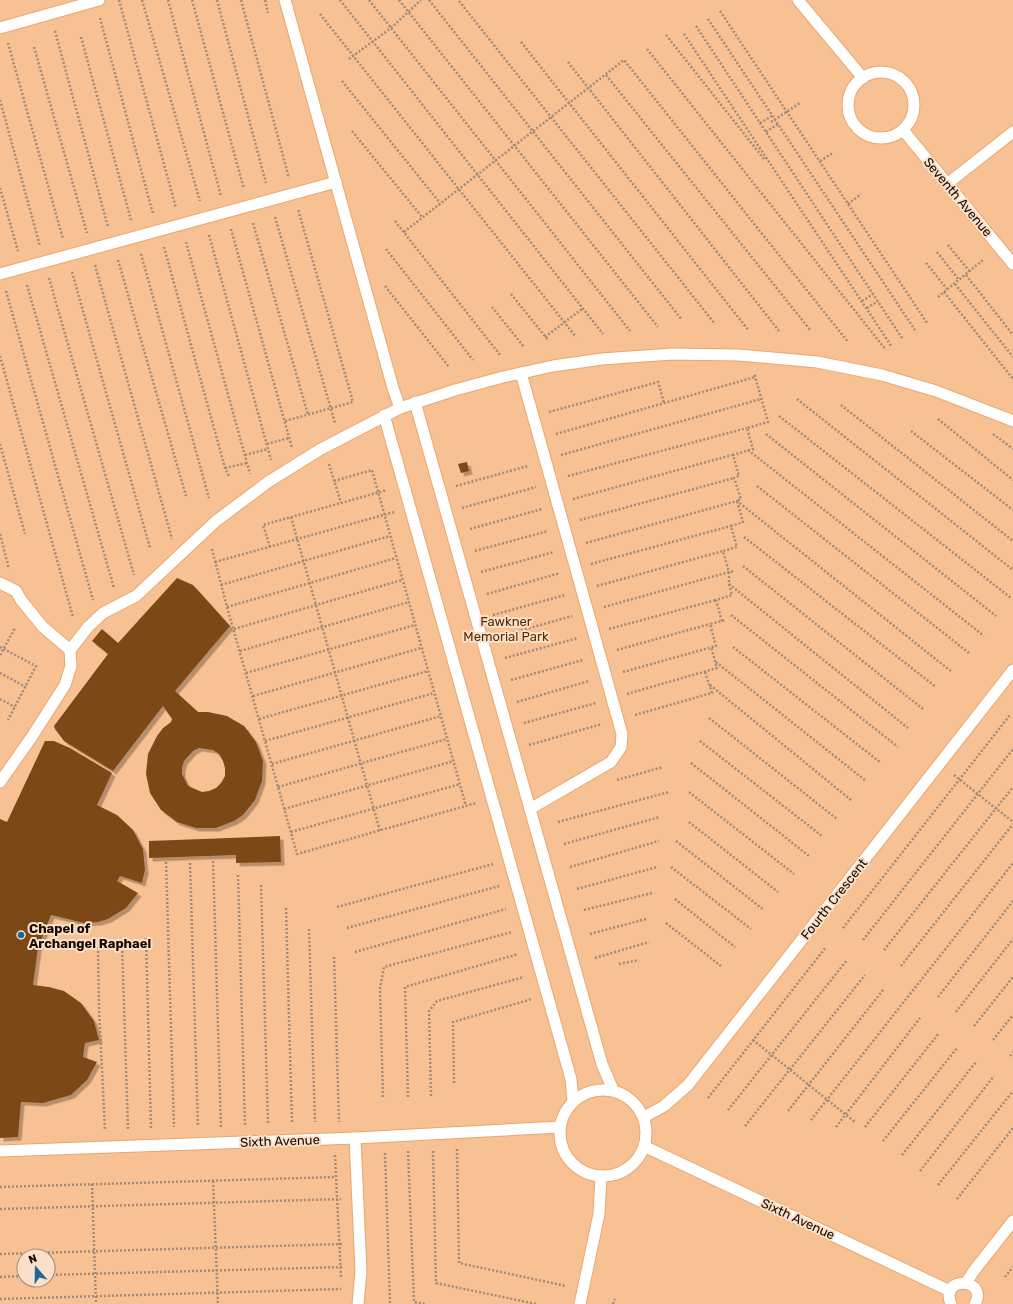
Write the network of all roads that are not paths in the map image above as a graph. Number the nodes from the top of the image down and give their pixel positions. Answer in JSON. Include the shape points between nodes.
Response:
{"nodes":[{"id":1,"x":99,"y":0,"type":"edge"},
{"id":2,"x":285,"y":0,"type":"edge"},
{"id":3,"x":798,"y":0,"type":"edge"},
{"id":4,"x":0,"y":28,"type":"edge"},
{"id":5,"x":863,"y":78,"type":"junction"},
{"id":6,"x":903,"y":130,"type":"junction"},
{"id":7,"x":1013,"y":132,"type":"edge"},
{"id":8,"x":336,"y":182,"type":"junction"},
{"id":9,"x":947,"y":184,"type":"junction"},
{"id":10,"x":1013,"y":264,"type":"edge"},
{"id":11,"x":0,"y":274,"type":"edge"},
{"id":12,"x":521,"y":373,"type":"junction"},
{"id":13,"x":415,"y":402,"type":"junction"},
{"id":14,"x":400,"y":408,"type":"junction"},
{"id":15,"x":384,"y":415,"type":"junction"},
{"id":16,"x":1013,"y":421,"type":"edge"},
{"id":17,"x":0,"y":583,"type":"edge"},
{"id":18,"x":70,"y":650,"type":"junction"},
{"id":19,"x":1013,"y":670,"type":"edge"},
{"id":20,"x":0,"y":782,"type":"edge"},
{"id":21,"x":530,"y":810,"type":"junction"},
{"id":22,"x":613,"y":1090,"type":"junction"},
{"id":23,"x":573,"y":1102,"type":"junction"},
{"id":24,"x":644,"y":1117,"type":"junction"},
{"id":25,"x":560,"y":1127,"type":"junction"},
{"id":26,"x":355,"y":1138,"type":"junction"},
{"id":27,"x":646,"y":1147,"type":"junction"},
{"id":28,"x":0,"y":1151,"type":"edge"},
{"id":29,"x":602,"y":1176,"type":"junction"},
{"id":30,"x":1013,"y":1221,"type":"edge"},
{"id":31,"x":966,"y":1283,"type":"junction"},
{"id":32,"x":950,"y":1291,"type":"junction"},
{"id":33,"x":977,"y":1303,"type":"edge"},
{"id":34,"x":358,"y":1304,"type":"edge"},
{"id":35,"x":580,"y":1304,"type":"edge"},
{"id":36,"x":951,"y":1304,"type":"edge"}],
"edges":[{"from":1,"to":4,"type":"lane"},
{"from":2,"to":8,"type":"lane"},
{"from":3,"to":5,"type":"lane"},
{"from":5,"to":6,"type":"lane","via":[[873,73],[884,73],[904,81],[914,101],[914,111],[910,122]]},
{"from":5,"to":6,"type":"lane","via":[[855,85],[849,100],[850,116],[855,125],[872,137],[894,136]]},
{"from":6,"to":9,"type":"lane","name":"Seventh Avenue"},
{"from":7,"to":9,"type":"lane"},
{"from":8,"to":11,"type":"lane"},
{"from":8,"to":14,"type":"lane"},
{"from":9,"to":10,"type":"lane","name":"Seventh Avenue"},
{"from":12,"to":13,"type":"lane"},
{"from":12,"to":16,"type":"lane","via":[[588,361],[672,354],[749,356],[817,362],[882,375],[936,391]]},
{"from":12,"to":21,"type":"lane","via":[[622,734],[621,747],[611,762]]},
{"from":13,"to":14,"type":"lane"},
{"from":13,"to":21,"type":"lane"},
{"from":14,"to":15,"type":"lane"},
{"from":15,"to":18,"type":"lane","via":[[324,447],[255,492],[208,528],[139,593],[103,613]]},
{"from":15,"to":23,"type":"lane","via":[[571,1079]]},
{"from":17,"to":18,"type":"lane","via":[[16,591],[43,627]]},
{"from":18,"to":20,"type":"lane","via":[[71,666],[64,685]]},
{"from":19,"to":24,"type":"lane","name":"Fourth Crescent","via":[[688,1085],[664,1106]]},
{"from":21,"to":22,"type":"lane","via":[[602,1064]]},
{"from":22,"to":23,"type":"lane","via":[[584,1093]]},
{"from":22,"to":24,"type":"lane","via":[[636,1104]]},
{"from":23,"to":25,"type":"lane","via":[[564,1114]]},
{"from":24,"to":27,"type":"lane"},
{"from":25,"to":26,"type":"lane","name":"Sixth Avenue"},
{"from":25,"to":29,"type":"lane","via":[[560,1142],[575,1166],[588,1173]]},
{"from":26,"to":28,"type":"lane","name":"Sixth Avenue"},
{"from":26,"to":34,"type":"lane","via":[[361,1266]]},
{"from":27,"to":29,"type":"lane","via":[[627,1169]]},
{"from":27,"to":32,"type":"lane","name":"Sixth Avenue"},
{"from":29,"to":35,"type":"lane","via":[[599,1214]]},
{"from":30,"to":31,"type":"lane"},
{"from":31,"to":32,"type":"lane","via":[[954,1286]]},
{"from":31,"to":33,"type":"lane","via":[[976,1290]]},
{"from":32,"to":36,"type":"lane"}]}
